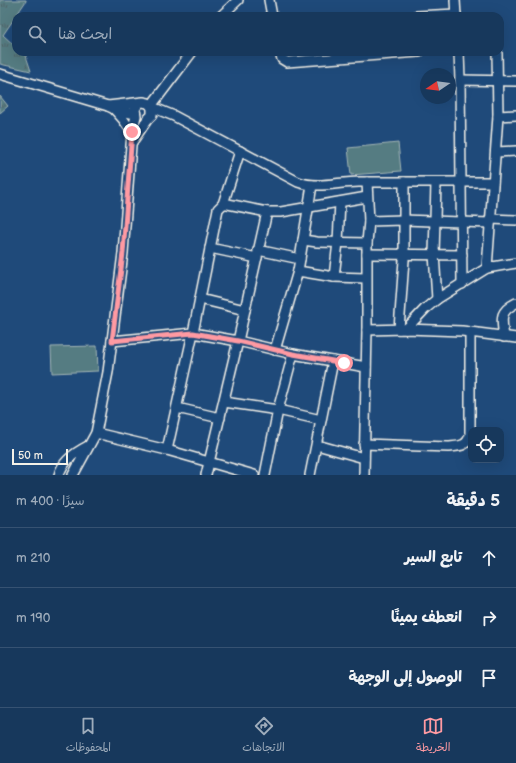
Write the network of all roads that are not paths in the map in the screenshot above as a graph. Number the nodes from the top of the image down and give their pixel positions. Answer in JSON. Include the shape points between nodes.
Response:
{"nodes":[{"id":1,"x":238,"y":0,"type":"edge"},
{"id":2,"x":268,"y":0,"type":"edge"},
{"id":3,"x":455,"y":0,"type":"edge"},
{"id":4,"x":225,"y":12,"type":"edge"},
{"id":5,"x":271,"y":12,"type":"edge"},
{"id":6,"x":456,"y":12,"type":"edge"},
{"id":7,"x":189,"y":56,"type":"edge"},
{"id":8,"x":281,"y":56,"type":"edge"},
{"id":9,"x":366,"y":56,"type":"edge"},
{"id":10,"x":459,"y":56,"type":"edge"},
{"id":11,"x":497,"y":56,"type":"edge"},
{"id":12,"x":0,"y":74,"type":"edge"},
{"id":13,"x":460,"y":80,"type":"junction"},
{"id":14,"x":498,"y":81,"type":"junction"},
{"id":15,"x":516,"y":81,"type":"edge"},
{"id":16,"x":146,"y":105,"type":"junction"},
{"id":17,"x":111,"y":107,"type":"junction"},
{"id":18,"x":135,"y":115,"type":"junction"},
{"id":19,"x":516,"y":115,"type":"edge"},
{"id":20,"x":174,"y":116,"type":"junction"},
{"id":21,"x":498,"y":116,"type":"junction"},
{"id":22,"x":149,"y":119,"type":"junction"},
{"id":23,"x":132,"y":132,"type":"junction"},
{"id":24,"x":131,"y":143,"type":"junction"},
{"id":25,"x":240,"y":151,"type":"junction"},
{"id":26,"x":516,"y":151,"type":"edge"},
{"id":27,"x":496,"y":152,"type":"junction"},
{"id":28,"x":367,"y":182,"type":"junction"},
{"id":29,"x":404,"y":182,"type":"junction"},
{"id":30,"x":462,"y":182,"type":"junction"},
{"id":31,"x":493,"y":182,"type":"junction"},
{"id":32,"x":436,"y":183,"type":"junction"},
{"id":33,"x":312,"y":185,"type":"junction"},
{"id":34,"x":367,"y":198,"type":"junction"},
{"id":35,"x":340,"y":202,"type":"junction"},
{"id":36,"x":223,"y":204,"type":"junction"},
{"id":37,"x":308,"y":208,"type":"junction"},
{"id":38,"x":267,"y":212,"type":"junction"},
{"id":39,"x":404,"y":220,"type":"junction"},
{"id":40,"x":516,"y":220,"type":"edge"},
{"id":41,"x":369,"y":221,"type":"junction"},
{"id":42,"x":490,"y":221,"type":"junction"},
{"id":43,"x":434,"y":222,"type":"junction"},
{"id":44,"x":462,"y":222,"type":"junction"},
{"id":45,"x":303,"y":240,"type":"junction"},
{"id":46,"x":338,"y":242,"type":"junction"},
{"id":47,"x":367,"y":243,"type":"junction"},
{"id":48,"x":210,"y":248,"type":"junction"},
{"id":49,"x":257,"y":254,"type":"junction"},
{"id":50,"x":367,"y":254,"type":"junction"},
{"id":51,"x":404,"y":254,"type":"junction"},
{"id":52,"x":434,"y":254,"type":"junction"},
{"id":53,"x":462,"y":255,"type":"junction"},
{"id":54,"x":300,"y":259,"type":"junction"},
{"id":55,"x":516,"y":263,"type":"edge"},
{"id":56,"x":487,"y":268,"type":"junction"},
{"id":57,"x":298,"y":271,"type":"junction"},
{"id":58,"x":334,"y":277,"type":"junction"},
{"id":59,"x":366,"y":278,"type":"junction"},
{"id":60,"x":462,"y":284,"type":"junction"},
{"id":61,"x":200,"y":299,"type":"junction"},
{"id":62,"x":437,"y":299,"type":"junction"},
{"id":63,"x":516,"y":303,"type":"edge"},
{"id":64,"x":245,"y":310,"type":"junction"},
{"id":65,"x":402,"y":329,"type":"junction"},
{"id":66,"x":367,"y":330,"type":"junction"},
{"id":67,"x":470,"y":332,"type":"junction"},
{"id":68,"x":193,"y":333,"type":"junction"},
{"id":69,"x":504,"y":337,"type":"junction"},
{"id":70,"x":516,"y":338,"type":"edge"},
{"id":71,"x":112,"y":341,"type":"junction"},
{"id":72,"x":238,"y":341,"type":"junction"},
{"id":73,"x":275,"y":350,"type":"junction"},
{"id":74,"x":293,"y":354,"type":"junction"},
{"id":75,"x":333,"y":361,"type":"junction"},
{"id":76,"x":366,"y":367,"type":"junction"},
{"id":77,"x":224,"y":402,"type":"junction"},
{"id":78,"x":177,"y":408,"type":"junction"},
{"id":79,"x":278,"y":410,"type":"junction"},
{"id":80,"x":220,"y":418,"type":"junction"},
{"id":81,"x":321,"y":420,"type":"junction"},
{"id":82,"x":96,"y":433,"type":"junction"},
{"id":83,"x":364,"y":444,"type":"junction"},
{"id":84,"x":316,"y":445,"type":"junction"},
{"id":85,"x":88,"y":446,"type":"junction"},
{"id":86,"x":167,"y":450,"type":"junction"},
{"id":87,"x":364,"y":458,"type":"junction"},
{"id":88,"x":209,"y":462,"type":"junction"},
{"id":89,"x":62,"y":466,"type":"junction"},
{"id":90,"x":59,"y":475,"type":"edge"},
{"id":91,"x":74,"y":475,"type":"edge"},
{"id":92,"x":206,"y":475,"type":"edge"},
{"id":93,"x":254,"y":475,"type":"edge"},
{"id":94,"x":265,"y":475,"type":"edge"},
{"id":95,"x":310,"y":475,"type":"edge"},
{"id":96,"x":364,"y":475,"type":"edge"}],
"edges":[{"from":1,"to":4,"type":"street"},
{"from":2,"to":5,"type":"street"},
{"from":3,"to":6,"type":"street"},
{"from":7,"to":16,"type":"street","via":[[160,96]]},
{"from":8,"to":9,"type":"street","via":[[287,62]]},
{"from":10,"to":13,"type":"street"},
{"from":11,"to":14,"type":"street"},
{"from":12,"to":17,"type":"street"},
{"from":13,"to":14,"type":"street"},
{"from":13,"to":30,"type":"street"},
{"from":14,"to":15,"type":"street"},
{"from":14,"to":21,"type":"street"},
{"from":16,"to":17,"type":"street"},
{"from":16,"to":18,"type":"street","via":[[136,107]]},
{"from":16,"to":20,"type":"street"},
{"from":16,"to":22,"type":"street","via":[[153,112]]},
{"from":17,"to":18,"type":"street"},
{"from":17,"to":23,"type":"street"},
{"from":18,"to":22,"type":"street","via":[[142,120]]},
{"from":18,"to":23,"type":"street"},
{"from":19,"to":21,"type":"street"},
{"from":20,"to":22,"type":"street"},
{"from":20,"to":25,"type":"street"},
{"from":21,"to":27,"type":"street"},
{"from":22,"to":24,"type":"street"},
{"from":23,"to":24,"type":"street"},
{"from":24,"to":71,"type":"street","via":[[123,253]]},
{"from":25,"to":33,"type":"street","via":[[298,182]]},
{"from":25,"to":36,"type":"street"},
{"from":26,"to":27,"type":"street"},
{"from":27,"to":31,"type":"street"},
{"from":28,"to":29,"type":"street"},
{"from":28,"to":33,"type":"street"},
{"from":28,"to":34,"type":"street"},
{"from":29,"to":32,"type":"street"},
{"from":29,"to":39,"type":"street"},
{"from":30,"to":31,"type":"street"},
{"from":30,"to":32,"type":"street"},
{"from":30,"to":44,"type":"street"},
{"from":31,"to":42,"type":"street"},
{"from":32,"to":43,"type":"street"},
{"from":33,"to":37,"type":"street"},
{"from":34,"to":35,"type":"street"},
{"from":34,"to":41,"type":"street"},
{"from":35,"to":37,"type":"street"},
{"from":35,"to":46,"type":"street"},
{"from":36,"to":38,"type":"street"},
{"from":36,"to":48,"type":"street","via":[[216,214]]},
{"from":37,"to":38,"type":"street"},
{"from":37,"to":45,"type":"street"},
{"from":38,"to":49,"type":"street"},
{"from":39,"to":41,"type":"street"},
{"from":39,"to":43,"type":"street"},
{"from":39,"to":51,"type":"street"},
{"from":40,"to":42,"type":"street"},
{"from":41,"to":47,"type":"street"},
{"from":42,"to":44,"type":"street"},
{"from":42,"to":56,"type":"street"},
{"from":43,"to":44,"type":"street"},
{"from":43,"to":52,"type":"street"},
{"from":44,"to":53,"type":"street"},
{"from":45,"to":46,"type":"street"},
{"from":45,"to":54,"type":"street"},
{"from":46,"to":47,"type":"street"},
{"from":46,"to":58,"type":"street"},
{"from":47,"to":50,"type":"street"},
{"from":48,"to":49,"type":"street"},
{"from":48,"to":61,"type":"street"},
{"from":49,"to":54,"type":"street"},
{"from":49,"to":64,"type":"street"},
{"from":50,"to":51,"type":"street"},
{"from":50,"to":59,"type":"street"},
{"from":51,"to":52,"type":"street"},
{"from":51,"to":65,"type":"street"},
{"from":52,"to":53,"type":"street"},
{"from":52,"to":62,"type":"street"},
{"from":53,"to":60,"type":"street"},
{"from":54,"to":57,"type":"street"},
{"from":55,"to":56,"type":"street"},
{"from":56,"to":60,"type":"street"},
{"from":57,"to":58,"type":"street"},
{"from":57,"to":73,"type":"street"},
{"from":58,"to":59,"type":"street"},
{"from":59,"to":66,"type":"street"},
{"from":60,"to":62,"type":"street"},
{"from":61,"to":64,"type":"street"},
{"from":61,"to":68,"type":"street"},
{"from":62,"to":65,"type":"street"},
{"from":63,"to":69,"type":"street","via":[[503,314]]},
{"from":64,"to":72,"type":"street"},
{"from":65,"to":66,"type":"street"},
{"from":65,"to":67,"type":"street"},
{"from":66,"to":76,"type":"street"},
{"from":67,"to":69,"type":"street"},
{"from":67,"to":83,"type":"street","via":[[470,435],[465,445],[448,447]]},
{"from":68,"to":71,"type":"street"},
{"from":68,"to":72,"type":"street"},
{"from":68,"to":78,"type":"street"},
{"from":69,"to":70,"type":"street"},
{"from":71,"to":82,"type":"street"},
{"from":72,"to":73,"type":"street"},
{"from":72,"to":77,"type":"street"},
{"from":73,"to":74,"type":"street"},
{"from":74,"to":75,"type":"street"},
{"from":74,"to":79,"type":"street"},
{"from":75,"to":76,"type":"street"},
{"from":75,"to":81,"type":"street"},
{"from":76,"to":83,"type":"street"},
{"from":77,"to":79,"type":"street"},
{"from":77,"to":80,"type":"street"},
{"from":78,"to":80,"type":"street"},
{"from":78,"to":86,"type":"street"},
{"from":79,"to":81,"type":"street"},
{"from":79,"to":94,"type":"street"},
{"from":80,"to":88,"type":"street"},
{"from":81,"to":84,"type":"street"},
{"from":82,"to":85,"type":"street"},
{"from":82,"to":86,"type":"street"},
{"from":83,"to":87,"type":"street"},
{"from":84,"to":87,"type":"street"},
{"from":84,"to":95,"type":"street"},
{"from":85,"to":89,"type":"street"},
{"from":85,"to":91,"type":"street"},
{"from":86,"to":88,"type":"street"},
{"from":87,"to":96,"type":"street"},
{"from":88,"to":92,"type":"street"},
{"from":88,"to":93,"type":"street"},
{"from":89,"to":90,"type":"street"},
{"from":89,"to":91,"type":"street"}]}
